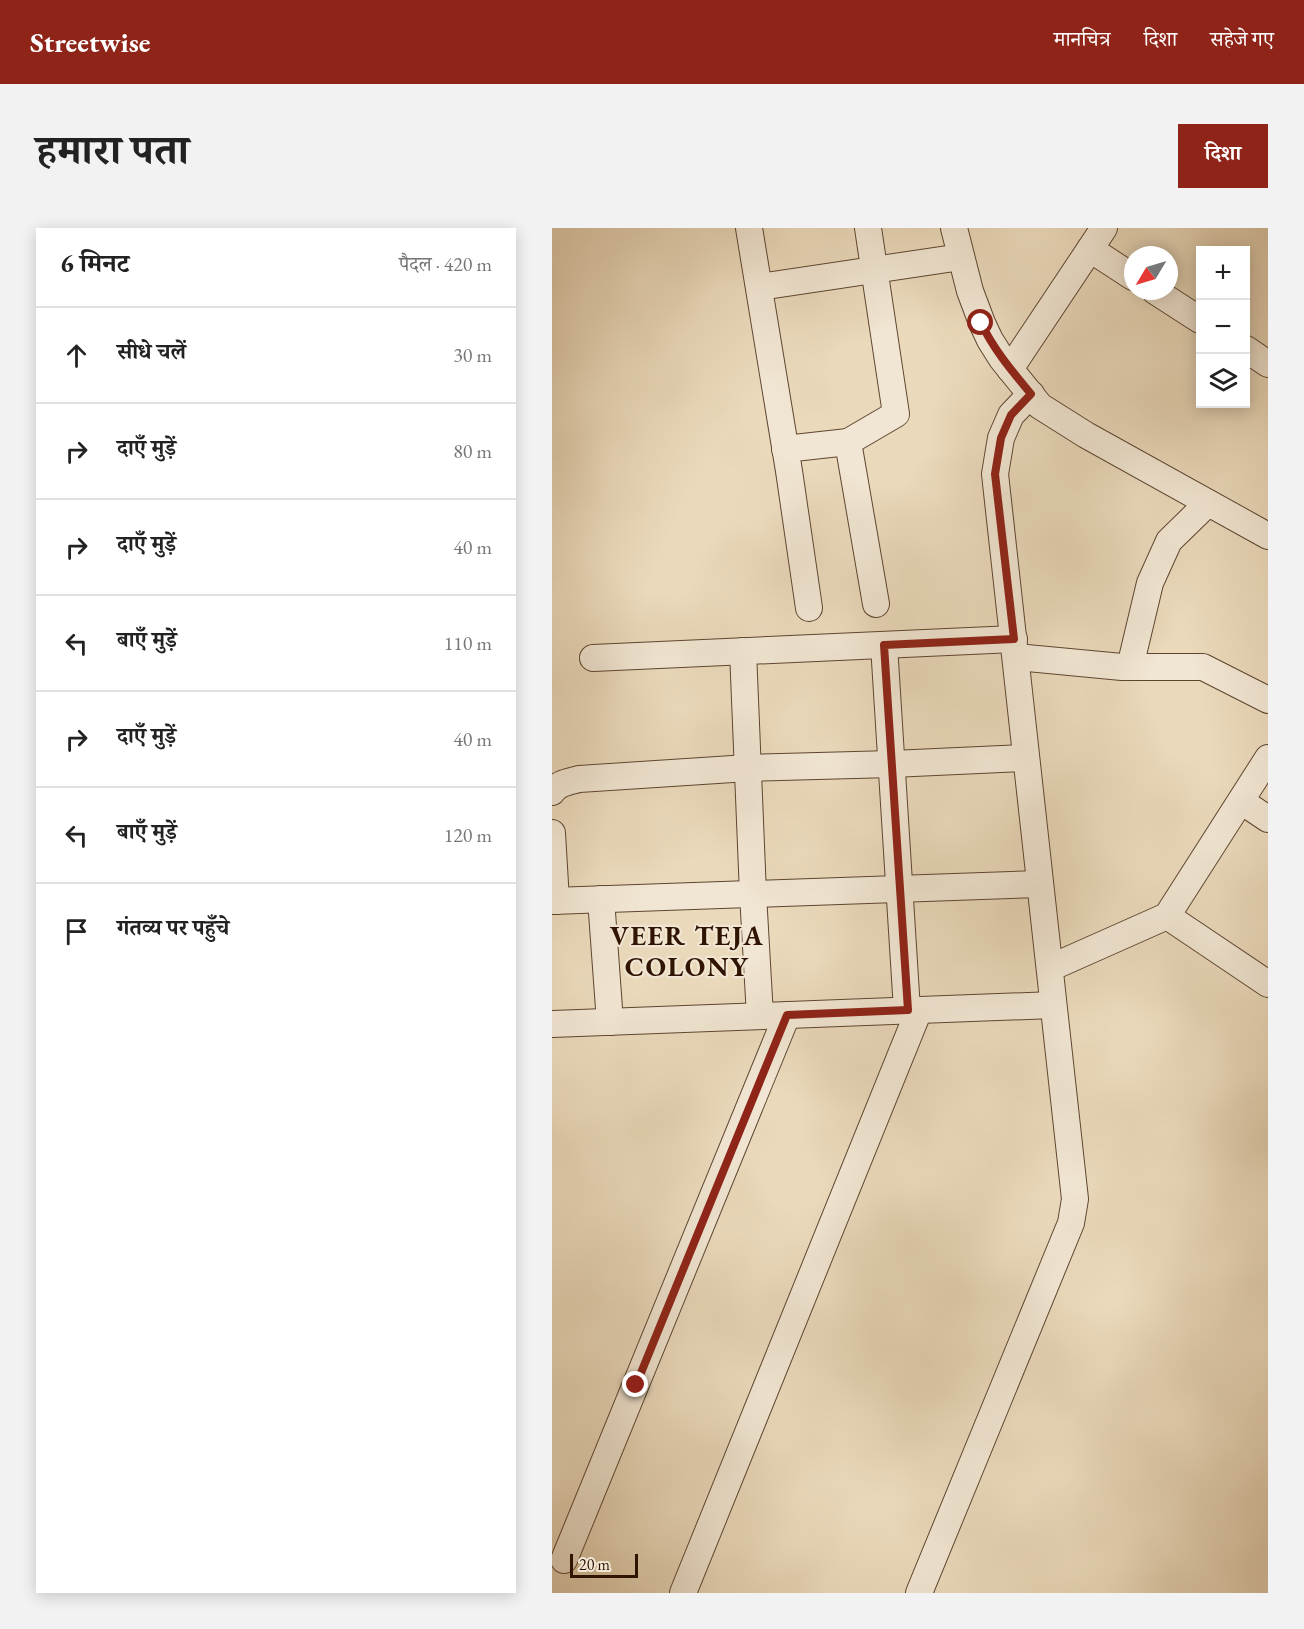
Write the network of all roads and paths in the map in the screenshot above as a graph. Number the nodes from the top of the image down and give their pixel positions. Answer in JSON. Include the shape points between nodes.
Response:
{"nodes":[{"id":1,"x":749,"y":228,"type":"edge"},
{"id":2,"x":868,"y":228,"type":"edge"},
{"id":3,"x":954,"y":228,"type":"edge"},
{"id":4,"x":1104,"y":228,"type":"edge"},
{"id":5,"x":1090,"y":249,"type":"junction"},
{"id":6,"x":961,"y":257,"type":"junction"},
{"id":7,"x":875,"y":270,"type":"junction"},
{"id":8,"x":1124,"y":271,"type":"edge"},
{"id":9,"x":759,"y":287,"type":"junction"},
{"id":10,"x":1169,"y":300,"type":"edge"},
{"id":11,"x":1196,"y":317,"type":"edge"},
{"id":12,"x":1250,"y":352,"type":"edge"},
{"id":13,"x":1268,"y":364,"type":"edge"},
{"id":14,"x":1011,"y":369,"type":"junction"},
{"id":15,"x":1031,"y":394,"type":"junction"},
{"id":16,"x":848,"y":442,"type":"junction"},
{"id":17,"x":785,"y":449,"type":"junction"},
{"id":18,"x":1208,"y":503,"type":"junction"},
{"id":19,"x":1268,"y":536,"type":"edge"},
{"id":20,"x":876,"y":604,"type":"dead end"},
{"id":21,"x":809,"y":608,"type":"dead end"},
{"id":22,"x":884,"y":645,"type":"junction"},
{"id":23,"x":1015,"y":648,"type":"junction"},
{"id":24,"x":743,"y":651,"type":"junction"},
{"id":25,"x":593,"y":658,"type":"dead end"},
{"id":26,"x":1130,"y":667,"type":"junction"},
{"id":27,"x":1268,"y":700,"type":"edge"},
{"id":28,"x":1026,"y":758,"type":"junction"},
{"id":29,"x":1268,"y":758,"type":"edge"},
{"id":30,"x":892,"y":764,"type":"junction"},
{"id":31,"x":748,"y":768,"type":"junction"},
{"id":32,"x":552,"y":792,"type":"edge"},
{"id":33,"x":1241,"y":801,"type":"junction"},
{"id":34,"x":1268,"y":819,"type":"edge"},
{"id":35,"x":552,"y":833,"type":"edge"},
{"id":36,"x":1040,"y":884,"type":"junction"},
{"id":37,"x":900,"y":889,"type":"junction"},
{"id":38,"x":753,"y":894,"type":"junction"},
{"id":39,"x":601,"y":899,"type":"junction"},
{"id":40,"x":554,"y":901,"type":"edge"},
{"id":41,"x":1167,"y":916,"type":"junction"},
{"id":42,"x":1050,"y":968,"type":"junction"},
{"id":43,"x":1268,"y":984,"type":"edge"},
{"id":44,"x":1053,"y":1005,"type":"junction"},
{"id":45,"x":913,"y":1010,"type":"junction"},
{"id":46,"x":787,"y":1015,"type":"junction"},
{"id":47,"x":760,"y":1016,"type":"junction"},
{"id":48,"x":610,"y":1022,"type":"junction"},
{"id":49,"x":552,"y":1024,"type":"edge"},
{"id":50,"x":564,"y":1560,"type":"dead end"},
{"id":51,"x":683,"y":1593,"type":"edge"},
{"id":52,"x":919,"y":1593,"type":"edge"}],
"edges":[{"from":1,"to":9,"type":"street"},
{"from":2,"to":7,"type":"street"},
{"from":3,"to":6,"type":"street"},
{"from":4,"to":5,"type":"street"},
{"from":5,"to":8,"type":"street"},
{"from":5,"to":14,"type":"street"},
{"from":6,"to":7,"type":"street"},
{"from":6,"to":14,"type":"street","via":[[981,323]]},
{"from":7,"to":9,"type":"street"},
{"from":7,"to":16,"type":"street","via":[[896,414]]},
{"from":9,"to":17,"type":"street"},
{"from":10,"to":11,"type":"street"},
{"from":12,"to":13,"type":"street"},
{"from":14,"to":15,"type":"street"},
{"from":15,"to":18,"type":"street","via":[[1040,406],[1086,435]]},
{"from":15,"to":23,"type":"street","via":[[1011,415],[1001,438],[995,474]]},
{"from":16,"to":17,"type":"street"},
{"from":16,"to":20,"type":"street"},
{"from":17,"to":21,"type":"street"},
{"from":18,"to":19,"type":"street"},
{"from":18,"to":26,"type":"street","via":[[1169,541],[1150,583]]},
{"from":22,"to":23,"type":"street"},
{"from":22,"to":24,"type":"street"},
{"from":22,"to":30,"type":"street"},
{"from":23,"to":26,"type":"street"},
{"from":23,"to":28,"type":"street"},
{"from":24,"to":25,"type":"street"},
{"from":24,"to":31,"type":"street"},
{"from":26,"to":27,"type":"street","via":[[1203,668]]},
{"from":28,"to":30,"type":"street"},
{"from":28,"to":36,"type":"street"},
{"from":29,"to":33,"type":"street"},
{"from":30,"to":31,"type":"street"},
{"from":30,"to":37,"type":"street"},
{"from":31,"to":32,"type":"street","via":[[579,779],[562,783]]},
{"from":31,"to":38,"type":"street"},
{"from":33,"to":34,"type":"street"},
{"from":33,"to":41,"type":"street"},
{"from":35,"to":40,"type":"street"},
{"from":36,"to":37,"type":"street"},
{"from":36,"to":42,"type":"street"},
{"from":37,"to":38,"type":"street"},
{"from":37,"to":45,"type":"street"},
{"from":38,"to":39,"type":"street"},
{"from":38,"to":47,"type":"street"},
{"from":39,"to":40,"type":"street"},
{"from":39,"to":48,"type":"street"},
{"from":41,"to":42,"type":"street"},
{"from":41,"to":43,"type":"street"},
{"from":42,"to":44,"type":"street"},
{"from":44,"to":45,"type":"street"},
{"from":44,"to":52,"type":"street","via":[[1075,1199],[1071,1223]]},
{"from":45,"to":46,"type":"street"},
{"from":45,"to":51,"type":"street"},
{"from":46,"to":47,"type":"street"},
{"from":46,"to":50,"type":"street"},
{"from":47,"to":48,"type":"street"},
{"from":48,"to":49,"type":"street"}]}
